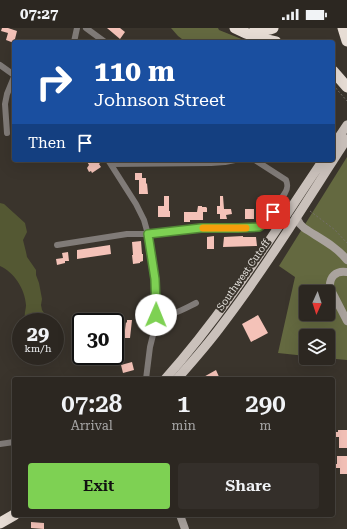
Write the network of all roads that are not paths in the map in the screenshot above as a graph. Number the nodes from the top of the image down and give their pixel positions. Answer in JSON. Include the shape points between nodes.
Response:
{"nodes":[{"id":1,"x":77,"y":28,"type":"edge"},
{"id":2,"x":86,"y":28,"type":"edge"},
{"id":3,"x":235,"y":28,"type":"edge"},
{"id":4,"x":255,"y":28,"type":"edge"},
{"id":5,"x":273,"y":28,"type":"edge"},
{"id":6,"x":343,"y":28,"type":"edge"},
{"id":7,"x":74,"y":40,"type":"edge"},
{"id":8,"x":102,"y":40,"type":"edge"},
{"id":9,"x":267,"y":40,"type":"edge"},
{"id":10,"x":347,"y":41,"type":"edge"},
{"id":11,"x":0,"y":65,"type":"edge"},
{"id":12,"x":335,"y":73,"type":"edge"},
{"id":13,"x":12,"y":74,"type":"edge"},
{"id":14,"x":12,"y":80,"type":"edge"},
{"id":15,"x":347,"y":87,"type":"edge"},
{"id":16,"x":347,"y":125,"type":"edge"},
{"id":17,"x":7,"y":133,"type":"dead end"},
{"id":18,"x":347,"y":139,"type":"edge"},
{"id":19,"x":335,"y":143,"type":"edge"},
{"id":20,"x":335,"y":158,"type":"edge"},
{"id":21,"x":110,"y":162,"type":"edge"},
{"id":22,"x":225,"y":162,"type":"edge"},
{"id":23,"x":258,"y":162,"type":"edge"},
{"id":24,"x":323,"y":162,"type":"edge"},
{"id":25,"x":332,"y":162,"type":"edge"},
{"id":26,"x":296,"y":217,"type":"junction"},
{"id":27,"x":148,"y":234,"type":"junction"},
{"id":28,"x":57,"y":245,"type":"dead end"},
{"id":29,"x":347,"y":260,"type":"edge"},
{"id":30,"x":347,"y":272,"type":"edge"},
{"id":31,"x":196,"y":303,"type":"dead end"},
{"id":32,"x":222,"y":307,"type":"junction"},
{"id":33,"x":231,"y":313,"type":"junction"},
{"id":34,"x":156,"y":315,"type":"junction"},
{"id":35,"x":347,"y":321,"type":"edge"},
{"id":36,"x":146,"y":377,"type":"edge"},
{"id":37,"x":167,"y":377,"type":"edge"},
{"id":38,"x":179,"y":377,"type":"edge"},
{"id":39,"x":12,"y":442,"type":"edge"},
{"id":40,"x":0,"y":444,"type":"edge"},
{"id":41,"x":12,"y":516,"type":"edge"},
{"id":42,"x":181,"y":517,"type":"edge"},
{"id":43,"x":0,"y":523,"type":"edge"},
{"id":44,"x":185,"y":529,"type":"edge"}],
"edges":[{"from":1,"to":7,"type":"street"},
{"from":2,"to":8,"type":"street"},
{"from":3,"to":9,"type":"highway"},
{"from":4,"to":5,"type":"highway"},
{"from":6,"to":10,"type":"highway"},
{"from":11,"to":13,"type":"street"},
{"from":12,"to":15,"type":"highway"},
{"from":14,"to":17,"type":"street","via":[[5,104]]},
{"from":16,"to":19,"type":"main road"},
{"from":18,"to":20,"type":"main road","name":"Southwest Cutoff"},
{"from":21,"to":22,"type":"street"},
{"from":21,"to":27,"type":"street","via":[[142,215]]},
{"from":23,"to":27,"type":"street","via":[[286,180],[288,184],[288,188],[266,222],[259,227],[201,228]]},
{"from":24,"to":32,"type":"main road","name":"Southwest Cutoff"},
{"from":25,"to":26,"type":"main road","name":"Southwest Cutoff"},
{"from":26,"to":29,"type":"main road","via":[[304,228],[333,247]]},
{"from":26,"to":33,"type":"main road","name":"Southwest Cutoff"},
{"from":27,"to":28,"type":"street","via":[[127,234]]},
{"from":27,"to":34,"type":"street","via":[[155,279]]},
{"from":30,"to":35,"type":"main road","via":[[335,273],[330,283],[330,288]]},
{"from":31,"to":34,"type":"street","via":[[177,313]]},
{"from":32,"to":33,"type":"main road"},
{"from":32,"to":37,"type":"main road","name":"Southwest Cutoff"},
{"from":33,"to":38,"type":"main road","name":"Southwest Cutoff"},
{"from":34,"to":36,"type":"street"},
{"from":39,"to":40,"type":"street"},
{"from":41,"to":43,"type":"highway"},
{"from":42,"to":44,"type":"main road"}]}
